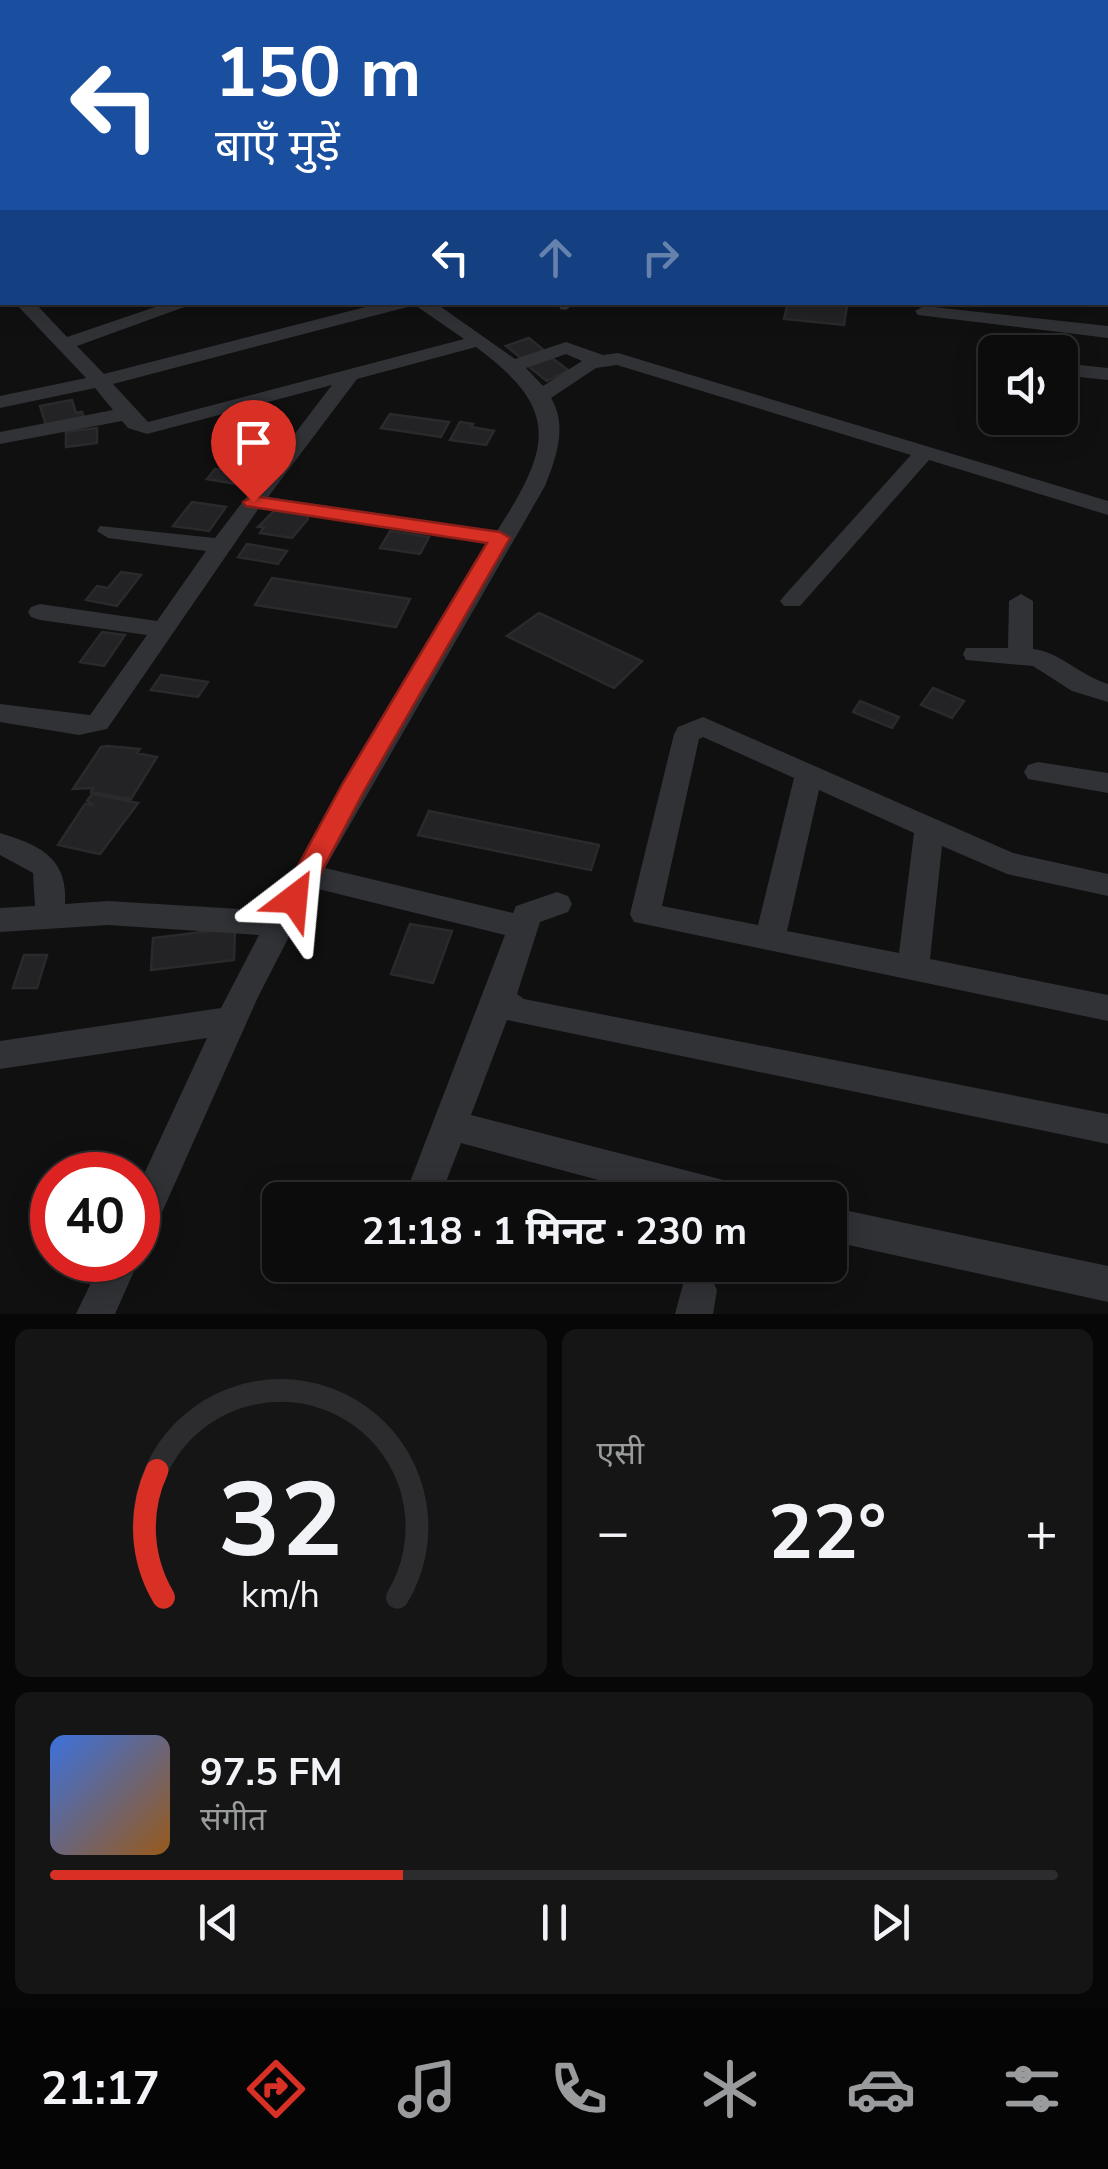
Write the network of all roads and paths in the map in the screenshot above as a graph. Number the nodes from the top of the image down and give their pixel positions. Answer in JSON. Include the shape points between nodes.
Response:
{"nodes":[{"id":1,"x":950,"y":0,"type":"edge"},
{"id":2,"x":965,"y":0,"type":"edge"},
{"id":3,"x":25,"y":305,"type":"edge"},
{"id":4,"x":180,"y":305,"type":"edge"},
{"id":5,"x":396,"y":305,"type":"edge"},
{"id":6,"x":426,"y":305,"type":"edge"},
{"id":7,"x":924,"y":312,"type":"dead end"},
{"id":8,"x":1108,"y":332,"type":"edge"},
{"id":9,"x":478,"y":341,"type":"junction"},
{"id":10,"x":64,"y":344,"type":"junction"},
{"id":11,"x":598,"y":360,"type":"junction"},
{"id":12,"x":510,"y":367,"type":"junction"},
{"id":13,"x":1078,"y":371,"type":"edge"},
{"id":14,"x":1108,"y":374,"type":"edge"},
{"id":15,"x":350,"y":375,"type":"junction"},
{"id":16,"x":100,"y":381,"type":"junction"},
{"id":17,"x":542,"y":396,"type":"junction"},
{"id":18,"x":0,"y":402,"type":"edge"},
{"id":19,"x":126,"y":414,"type":"junction"},
{"id":20,"x":0,"y":438,"type":"edge"},
{"id":21,"x":926,"y":451,"type":"junction"},
{"id":22,"x":253,"y":502,"type":"junction"},
{"id":23,"x":1108,"y":508,"type":"edge"},
{"id":24,"x":108,"y":531,"type":"dead end"},
{"id":25,"x":500,"y":538,"type":"junction"},
{"id":26,"x":221,"y":546,"type":"junction"},
{"id":27,"x":792,"y":601,"type":"dead end"},
{"id":28,"x":1021,"y":601,"type":"dead end"},
{"id":29,"x":40,"y":612,"type":"dead end"},
{"id":30,"x":162,"y":630,"type":"junction"},
{"id":31,"x":975,"y":654,"type":"dead end"},
{"id":32,"x":1020,"y":655,"type":"junction"},
{"id":33,"x":1108,"y":693,"type":"edge"},
{"id":34,"x":0,"y":713,"type":"edge"},
{"id":35,"x":1038,"y":772,"type":"dead end"},
{"id":36,"x":808,"y":778,"type":"junction"},
{"id":37,"x":1108,"y":784,"type":"edge"},
{"id":38,"x":929,"y":830,"type":"junction"},
{"id":39,"x":0,"y":844,"type":"edge"},
{"id":40,"x":308,"y":874,"type":"junction"},
{"id":41,"x":1108,"y":884,"type":"edge"},
{"id":42,"x":557,"y":904,"type":"dead end"},
{"id":43,"x":50,"y":913,"type":"junction"},
{"id":44,"x":0,"y":920,"type":"edge"},
{"id":45,"x":279,"y":924,"type":"junction"},
{"id":46,"x":521,"y":927,"type":"junction"},
{"id":47,"x":770,"y":938,"type":"junction"},
{"id":48,"x":913,"y":968,"type":"junction"},
{"id":49,"x":501,"y":994,"type":"junction"},
{"id":50,"x":1108,"y":1008,"type":"edge"},
{"id":51,"x":234,"y":1020,"type":"junction"},
{"id":52,"x":0,"y":1055,"type":"edge"},
{"id":53,"x":452,"y":1125,"type":"junction"},
{"id":54,"x":1108,"y":1129,"type":"edge"},
{"id":55,"x":160,"y":1178,"type":"edge"},
{"id":56,"x":428,"y":1182,"type":"edge"},
{"id":57,"x":667,"y":1182,"type":"edge"},
{"id":58,"x":847,"y":1228,"type":"edge"},
{"id":59,"x":111,"y":1282,"type":"edge"},
{"id":60,"x":1108,"y":1284,"type":"edge"},
{"id":61,"x":98,"y":1313,"type":"edge"}],
"edges":[{"from":1,"to":2,"type":"street"},
{"from":3,"to":10,"type":"street"},
{"from":4,"to":10,"type":"street"},
{"from":5,"to":16,"type":"street"},
{"from":6,"to":9,"type":"street"},
{"from":7,"to":8,"type":"street"},
{"from":9,"to":12,"type":"street"},
{"from":9,"to":15,"type":"street"},
{"from":10,"to":16,"type":"street"},
{"from":11,"to":12,"type":"street","via":[[566,348]]},
{"from":11,"to":17,"type":"street"},
{"from":11,"to":21,"type":"street","via":[[632,362]]},
{"from":12,"to":17,"type":"street"},
{"from":13,"to":14,"type":"street"},
{"from":15,"to":19,"type":"street","via":[[148,428]]},
{"from":15,"to":22,"type":"street"},
{"from":16,"to":18,"type":"street"},
{"from":16,"to":19,"type":"street"},
{"from":17,"to":25,"type":"street","via":[[550,424],[547,446]]},
{"from":19,"to":20,"type":"street"},
{"from":21,"to":23,"type":"street"},
{"from":21,"to":27,"type":"street"},
{"from":22,"to":25,"type":"street"},
{"from":22,"to":26,"type":"street"},
{"from":24,"to":26,"type":"street"},
{"from":25,"to":40,"type":"street"},
{"from":26,"to":30,"type":"street"},
{"from":28,"to":32,"type":"street"},
{"from":29,"to":30,"type":"street"},
{"from":30,"to":34,"type":"street","via":[[98,723]]},
{"from":31,"to":32,"type":"street"},
{"from":32,"to":33,"type":"street","via":[[1050,662],[1081,685]]},
{"from":35,"to":37,"type":"street"},
{"from":36,"to":38,"type":"street"},
{"from":36,"to":47,"type":"street"},
{"from":36,"to":47,"type":"street","via":[[703,726],[686,734],[645,914]]},
{"from":38,"to":41,"type":"street","via":[[1038,873]]},
{"from":38,"to":48,"type":"street"},
{"from":39,"to":43,"type":"street","via":[[48,868]]},
{"from":40,"to":45,"type":"street"},
{"from":40,"to":46,"type":"street"},
{"from":42,"to":46,"type":"street","via":[[527,914]]},
{"from":43,"to":44,"type":"street"},
{"from":43,"to":45,"type":"street"},
{"from":45,"to":51,"type":"street"},
{"from":46,"to":49,"type":"street"},
{"from":47,"to":48,"type":"street"},
{"from":48,"to":50,"type":"street"},
{"from":49,"to":53,"type":"street"},
{"from":49,"to":54,"type":"street","via":[[519,1010]]},
{"from":51,"to":52,"type":"street"},
{"from":51,"to":55,"type":"street"},
{"from":53,"to":56,"type":"street"},
{"from":53,"to":57,"type":"street"},
{"from":58,"to":60,"type":"street"},
{"from":59,"to":61,"type":"street"}]}
